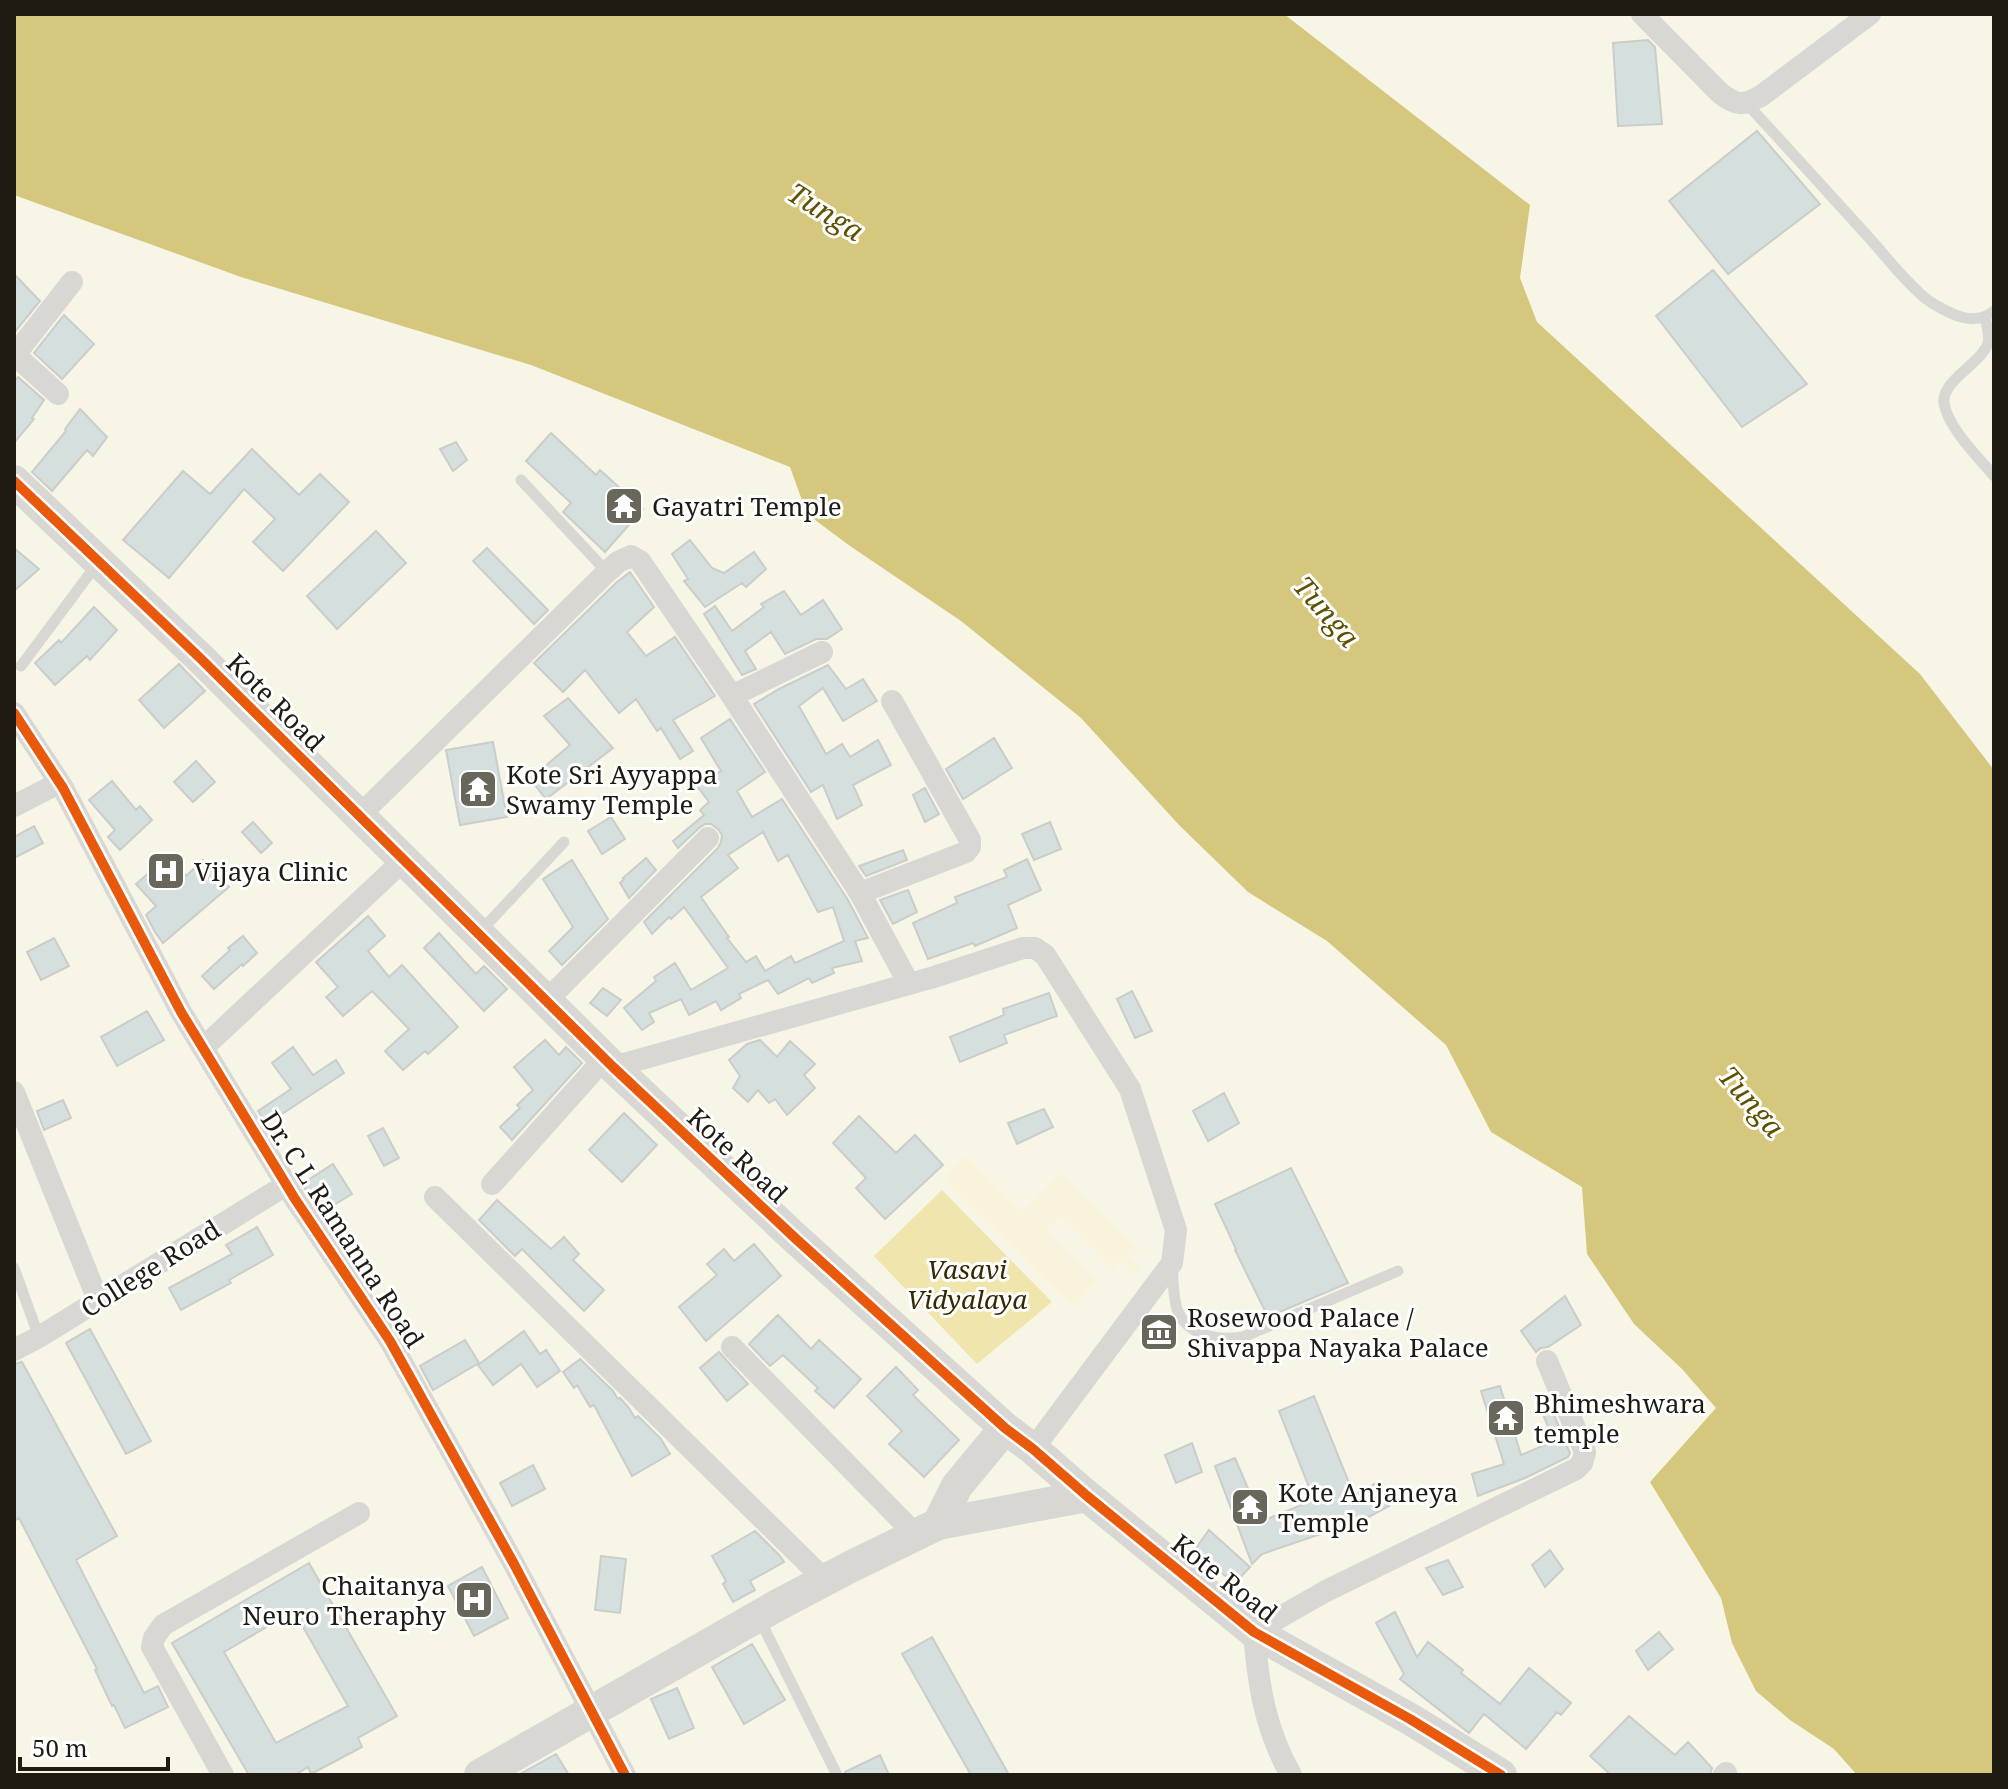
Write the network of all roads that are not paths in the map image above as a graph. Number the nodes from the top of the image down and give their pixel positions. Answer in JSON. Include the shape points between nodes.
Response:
{"nodes":[{"id":1,"x":1642,"y":14,"type":"edge"},
{"id":2,"x":1870,"y":14,"type":"edge"},
{"id":3,"x":1747,"y":104,"type":"junction"},
{"id":4,"x":72,"y":282,"type":"dead end"},
{"id":5,"x":1990,"y":314,"type":"edge"},
{"id":6,"x":14,"y":355,"type":"edge"},
{"id":7,"x":58,"y":394,"type":"dead end"},
{"id":8,"x":1994,"y":476,"type":"edge"},
{"id":9,"x":521,"y":480,"type":"dead end"},
{"id":10,"x":14,"y":481,"type":"edge"},
{"id":11,"x":99,"y":562,"type":"junction"},
{"id":12,"x":607,"y":572,"type":"junction"},
{"id":13,"x":822,"y":652,"type":"dead end"},
{"id":14,"x":21,"y":666,"type":"dead end"},
{"id":15,"x":732,"y":696,"type":"junction"},
{"id":16,"x":892,"y":701,"type":"dead end"},
{"id":17,"x":14,"y":713,"type":"edge"},
{"id":18,"x":59,"y":783,"type":"junction"},
{"id":19,"x":14,"y":806,"type":"edge"},
{"id":20,"x":359,"y":816,"type":"junction"},
{"id":21,"x":708,"y":838,"type":"dead end"},
{"id":22,"x":564,"y":842,"type":"dead end"},
{"id":23,"x":404,"y":860,"type":"junction"},
{"id":24,"x":860,"y":893,"type":"junction"},
{"id":25,"x":479,"y":933,"type":"junction"},
{"id":26,"x":909,"y":984,"type":"junction"},
{"id":27,"x":546,"y":1001,"type":"junction"},
{"id":28,"x":203,"y":1048,"type":"junction"},
{"id":29,"x":609,"y":1063,"type":"junction"},
{"id":30,"x":14,"y":1092,"type":"edge"},
{"id":31,"x":492,"y":1184,"type":"dead end"},
{"id":32,"x":286,"y":1185,"type":"junction"},
{"id":33,"x":435,"y":1197,"type":"dead end"},
{"id":34,"x":1172,"y":1263,"type":"junction"},
{"id":35,"x":14,"y":1268,"type":"edge"},
{"id":36,"x":1398,"y":1271,"type":"dead end"},
{"id":37,"x":98,"y":1300,"type":"junction"},
{"id":38,"x":39,"y":1337,"type":"junction"},
{"id":39,"x":732,"y":1347,"type":"dead end"},
{"id":40,"x":14,"y":1350,"type":"edge"},
{"id":41,"x":1547,"y":1361,"type":"dead end"},
{"id":42,"x":1005,"y":1428,"type":"junction"},
{"id":43,"x":1033,"y":1449,"type":"junction"},
{"id":44,"x":1087,"y":1496,"type":"junction"},
{"id":45,"x":359,"y":1513,"type":"dead end"},
{"id":46,"x":927,"y":1529,"type":"junction"},
{"id":47,"x":825,"y":1580,"type":"junction"},
{"id":48,"x":758,"y":1616,"type":"junction"},
{"id":49,"x":1254,"y":1632,"type":"junction"},
{"id":50,"x":590,"y":1712,"type":"junction"},
{"id":51,"x":223,"y":1775,"type":"edge"},
{"id":52,"x":480,"y":1775,"type":"edge"},
{"id":53,"x":625,"y":1775,"type":"edge"},
{"id":54,"x":837,"y":1775,"type":"edge"},
{"id":55,"x":1291,"y":1775,"type":"edge"},
{"id":56,"x":1501,"y":1775,"type":"edge"}],
"edges":[{"from":1,"to":3,"type":"street","via":[[1720,93],[1735,104]]},
{"from":2,"to":3,"type":"street"},
{"from":3,"to":5,"type":"lane","via":[[1929,301],[1971,319]]},
{"from":4,"to":6,"type":"street"},
{"from":5,"to":8,"type":"lane","via":[[1988,344],[1955,381],[1944,404]]},
{"from":6,"to":7,"type":"street"},
{"from":9,"to":12,"type":"lane"},
{"from":10,"to":11,"type":"street","name":"Kote Road"},
{"from":11,"to":14,"type":"lane"},
{"from":11,"to":20,"type":"street","name":"Kote Road"},
{"from":12,"to":15,"type":"street","via":[[631,556],[640,561]]},
{"from":12,"to":20,"type":"street"},
{"from":13,"to":15,"type":"street"},
{"from":15,"to":24,"type":"street"},
{"from":16,"to":24,"type":"street","via":[[970,847]]},
{"from":17,"to":18,"type":"street","name":"Dr. C L Ramanna Road"},
{"from":18,"to":19,"type":"street"},
{"from":18,"to":28,"type":"street","name":"Dr. C L Ramanna Road"},
{"from":20,"to":23,"type":"street","name":"Kote Road"},
{"from":21,"to":27,"type":"street"},
{"from":22,"to":25,"type":"lane"},
{"from":23,"to":25,"type":"street","name":"Kote Road"},
{"from":23,"to":28,"type":"street"},
{"from":24,"to":26,"type":"street"},
{"from":25,"to":27,"type":"street","name":"Kote Road"},
{"from":26,"to":29,"type":"street"},
{"from":26,"to":34,"type":"street","via":[[1023,948],[1045,955],[1130,1089],[1176,1230]]},
{"from":27,"to":29,"type":"street","name":"Kote Road"},
{"from":28,"to":32,"type":"street","name":"Dr. C L Ramanna Road"},
{"from":29,"to":31,"type":"street"},
{"from":29,"to":42,"type":"street","name":"Kote Road"},
{"from":30,"to":37,"type":"street"},
{"from":32,"to":37,"type":"street","name":"College Road"},
{"from":32,"to":50,"type":"street","name":"Dr. C L Ramanna Road","via":[[390,1341]]},
{"from":33,"to":47,"type":"street"},
{"from":34,"to":36,"type":"lane","via":[[1177,1309],[1187,1325],[1227,1339],[1243,1337]]},
{"from":34,"to":43,"type":"street"},
{"from":35,"to":38,"type":"lane"},
{"from":37,"to":38,"type":"street","name":"College Road"},
{"from":38,"to":40,"type":"street","name":"College Road"},
{"from":39,"to":46,"type":"street"},
{"from":41,"to":49,"type":"street","via":[[1585,1452],[1576,1469],[1326,1591]]},
{"from":42,"to":43,"type":"street","name":"Kote Road"},
{"from":42,"to":46,"type":"street"},
{"from":43,"to":44,"type":"street","name":"Kote Road"},
{"from":44,"to":46,"type":"street"},
{"from":44,"to":49,"type":"street","name":"Kote Road"},
{"from":45,"to":51,"type":"street","via":[[163,1625],[154,1638],[152,1647]]},
{"from":46,"to":47,"type":"street"},
{"from":47,"to":48,"type":"street"},
{"from":48,"to":50,"type":"street"},
{"from":48,"to":54,"type":"lane"},
{"from":49,"to":55,"type":"street","via":[[1258,1681],[1277,1750]]},
{"from":49,"to":56,"type":"street","name":"Kote Road"},
{"from":50,"to":52,"type":"street"},
{"from":50,"to":53,"type":"street","name":"Dr. C L Ramanna Road"}]}
